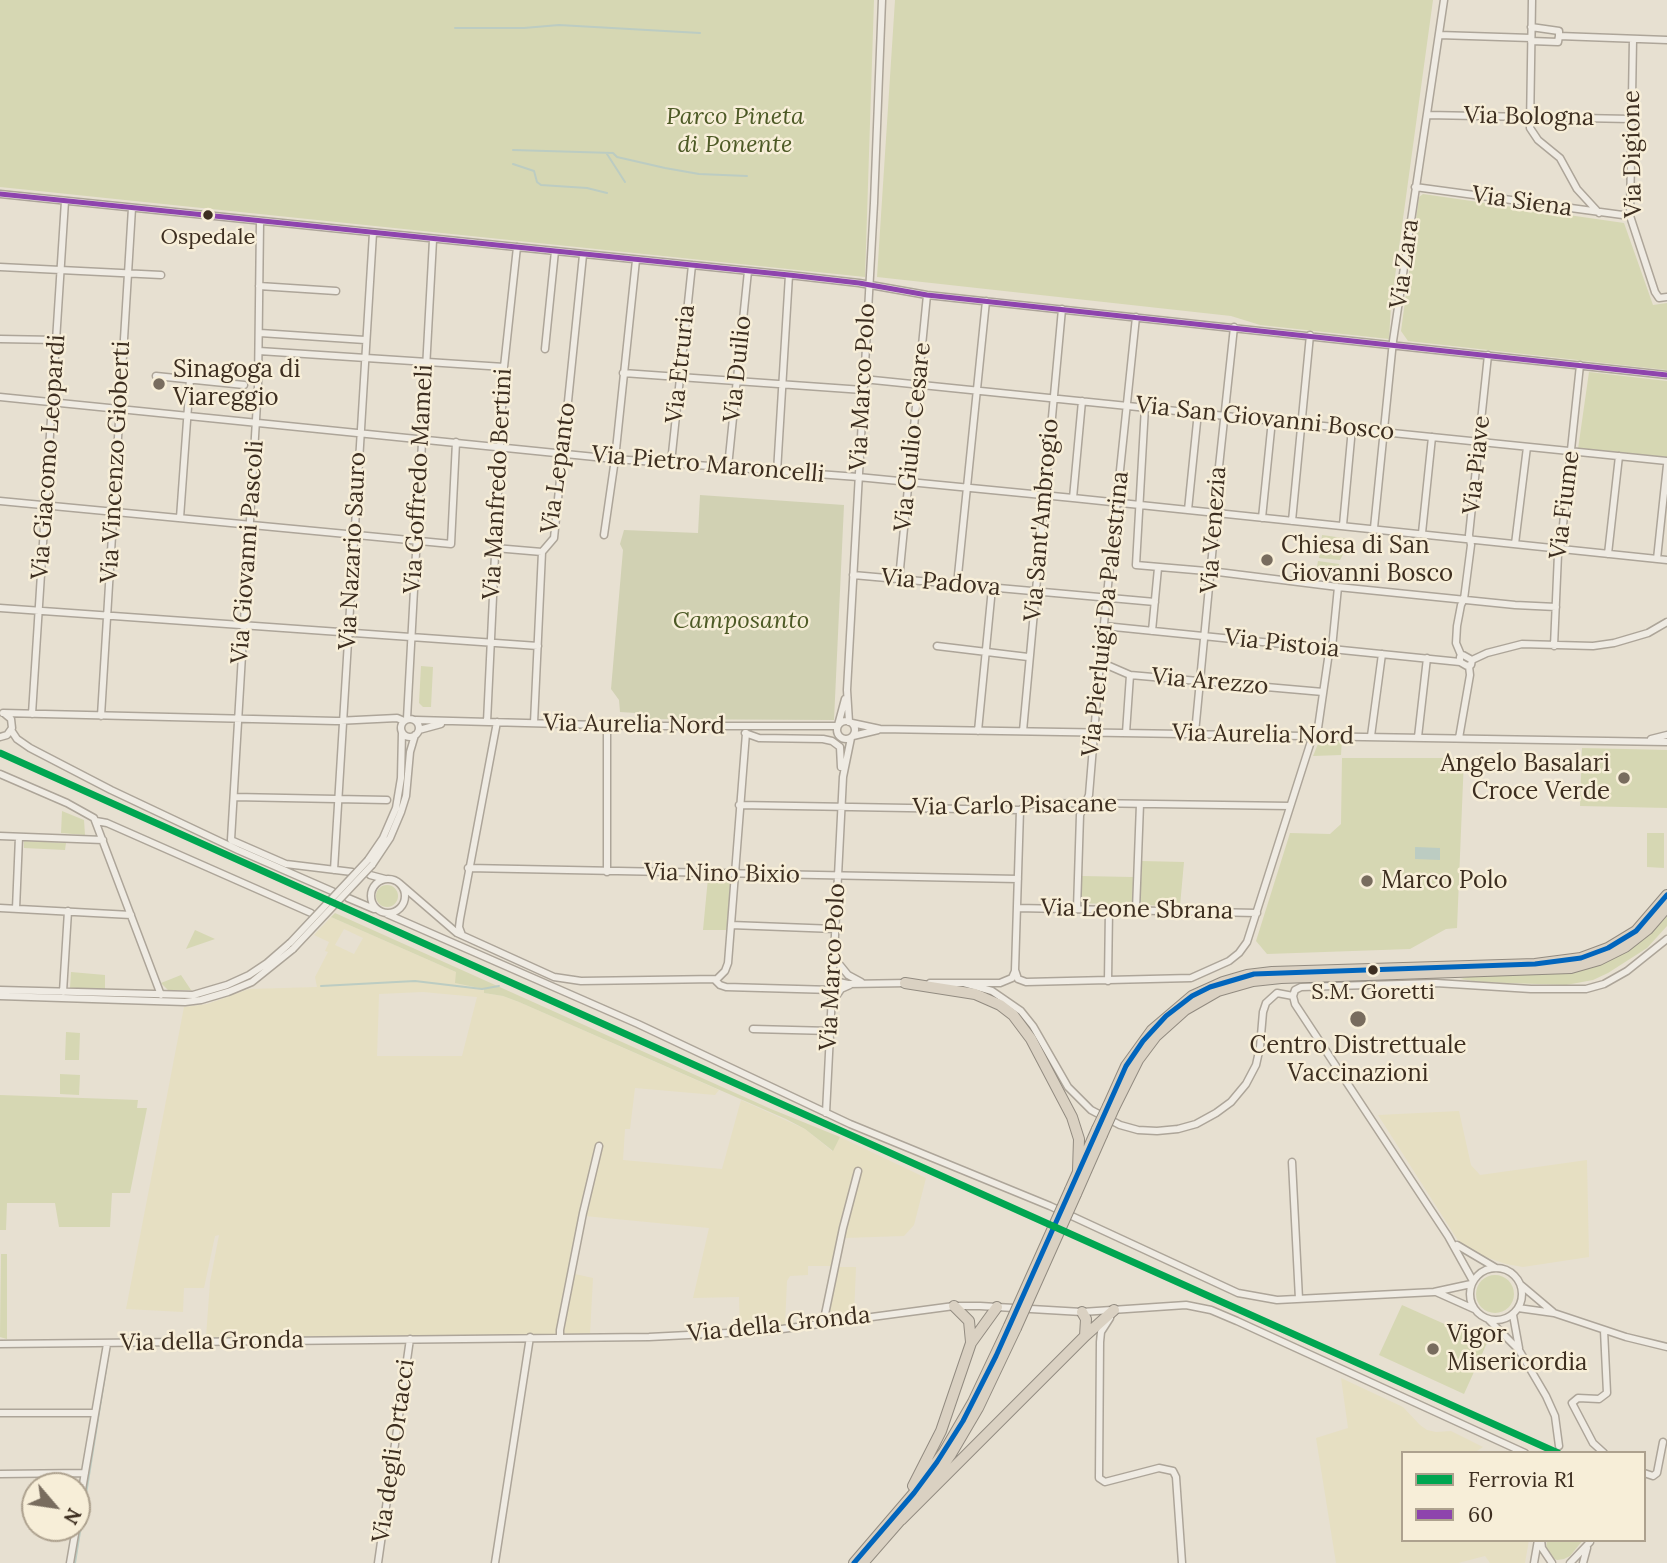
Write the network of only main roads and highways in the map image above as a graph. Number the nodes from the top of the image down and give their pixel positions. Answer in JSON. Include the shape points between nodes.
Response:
{"nodes":[{"id":1,"x":1667,"y":895,"type":"edge"},
{"id":2,"x":1667,"y":907,"type":"edge"},
{"id":3,"x":905,"y":983,"type":"road end"},
{"id":4,"x":1111,"y":1107,"type":"junction"},
{"id":5,"x":1100,"y":1132,"type":"junction"},
{"id":6,"x":1079,"y":1171,"type":"junction"},
{"id":7,"x":1073,"y":1192,"type":"junction"},
{"id":8,"x":954,"y":1306,"type":"road end"},
{"id":9,"x":997,"y":1307,"type":"road end"},
{"id":10,"x":1116,"y":1310,"type":"road end"},
{"id":11,"x":1083,"y":1312,"type":"road end"},
{"id":12,"x":1085,"y":1336,"type":"junction"},
{"id":13,"x":971,"y":1343,"type":"junction"},
{"id":14,"x":896,"y":1521,"type":"junction"},
{"id":15,"x":854,"y":1563,"type":"edge"},
{"id":16,"x":863,"y":1563,"type":"edge"}],
"edges":[{"from":1,"to":4,"type":"highway","via":[[1636,931],[1581,958],[1535,964],[1272,972],[1216,985],[1185,1001],[1152,1030],[1130,1059]]},
{"from":2,"to":4,"type":"highway","via":[[1625,947],[1571,968],[1281,978],[1218,991],[1185,1010],[1156,1036]]},
{"from":3,"to":6,"type":"highway","via":[[975,994],[1013,1015],[1031,1039],[1072,1117]]},
{"from":4,"to":5,"type":"highway","bridge":true},
{"from":5,"to":6,"type":"highway"},
{"from":5,"to":7,"type":"highway"},
{"from":6,"to":7,"type":"highway"},
{"from":7,"to":14,"type":"highway","bridge":true,"via":[[978,1408],[933,1480]]},
{"from":8,"to":13,"type":"highway","via":[[970,1321]]},
{"from":9,"to":13,"type":"highway"},
{"from":10,"to":12,"type":"highway"},
{"from":11,"to":12,"type":"highway"},
{"from":12,"to":14,"type":"highway"},
{"from":13,"to":14,"type":"highway","via":[[935,1444]]},
{"from":14,"to":15,"type":"highway"},
{"from":14,"to":16,"type":"highway"}]}
